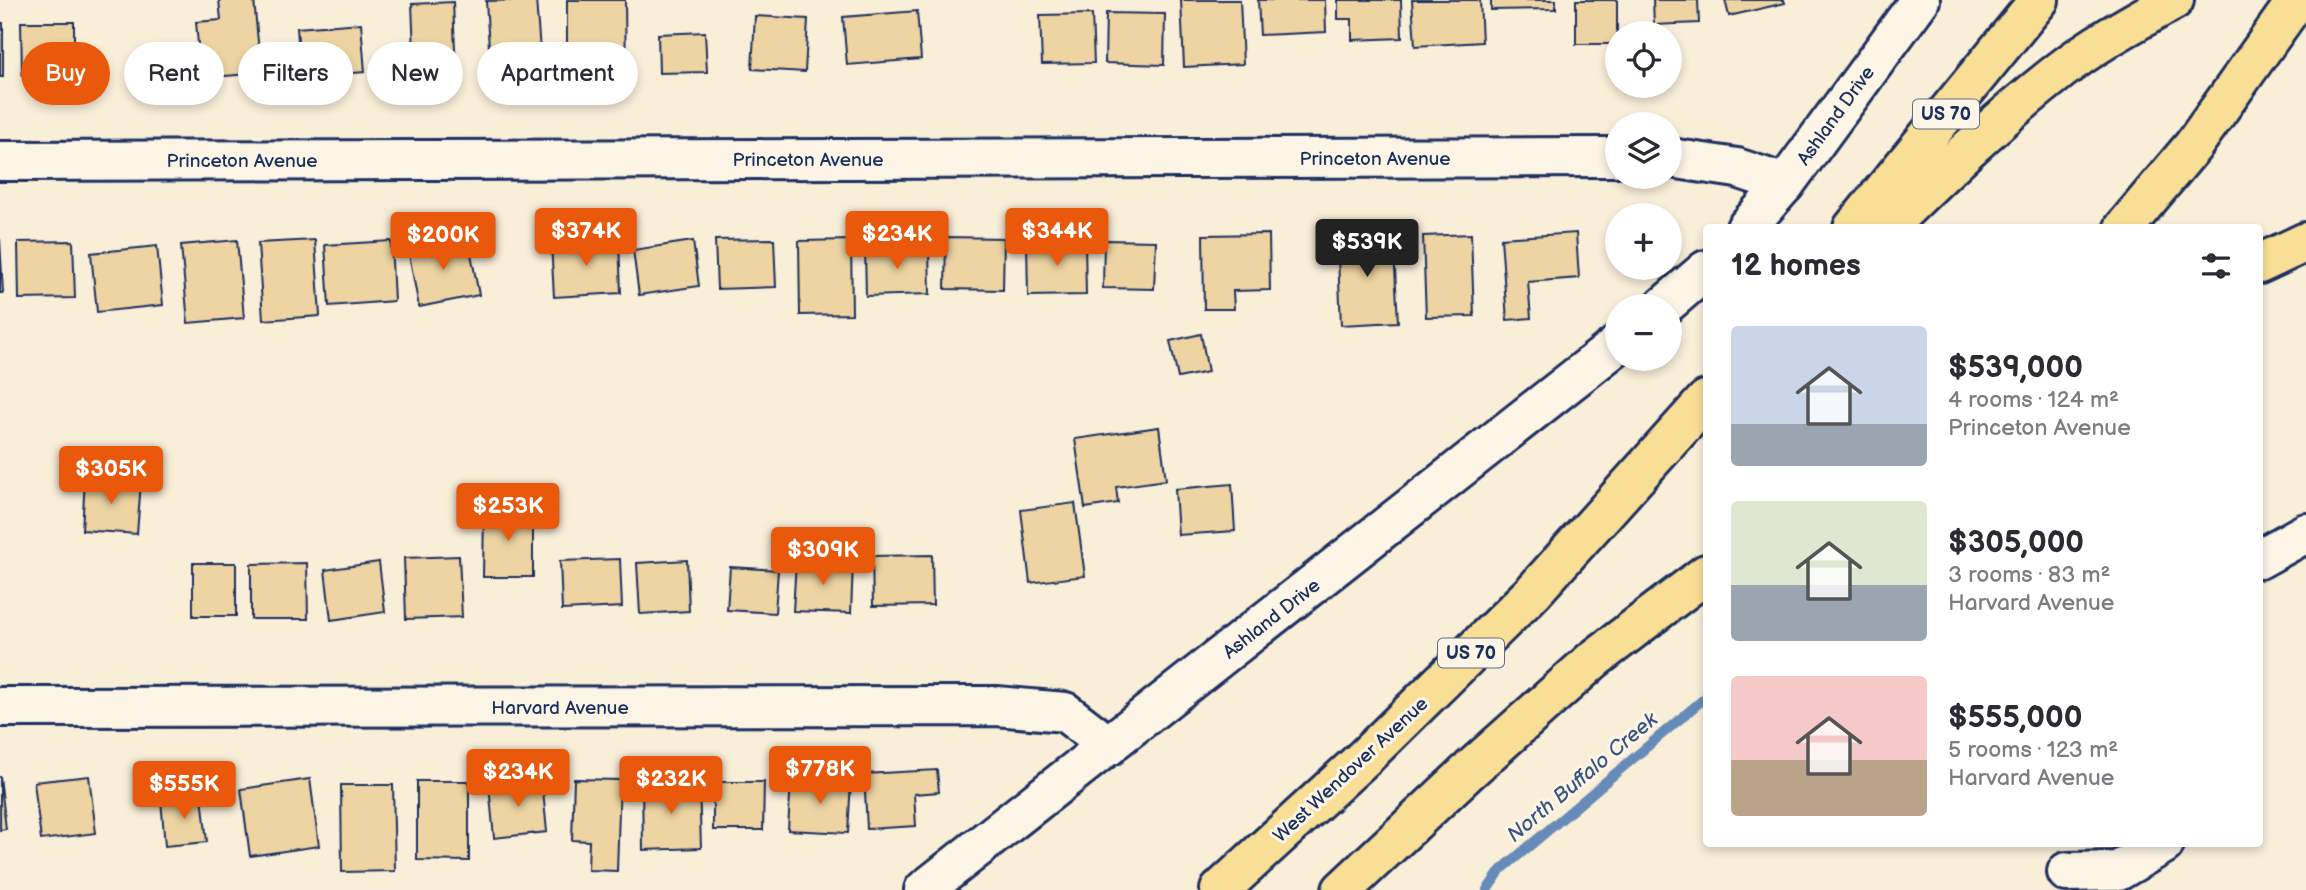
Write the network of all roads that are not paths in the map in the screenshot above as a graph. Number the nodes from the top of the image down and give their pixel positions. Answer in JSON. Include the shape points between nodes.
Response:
{"nodes":[{"id":1,"x":1920,"y":0,"type":"edge"},
{"id":2,"x":2039,"y":0,"type":"edge"},
{"id":3,"x":2174,"y":0,"type":"edge"},
{"id":4,"x":2297,"y":0,"type":"edge"},
{"id":5,"x":1605,"y":157,"type":"edge"},
{"id":6,"x":0,"y":161,"type":"edge"},
{"id":7,"x":1682,"y":161,"type":"edge"},
{"id":8,"x":1785,"y":184,"type":"junction"},
{"id":9,"x":1750,"y":224,"type":"edge"},
{"id":10,"x":1856,"y":224,"type":"edge"},
{"id":11,"x":1890,"y":224,"type":"edge"},
{"id":12,"x":2127,"y":224,"type":"edge"},
{"id":13,"x":2306,"y":242,"type":"edge"},
{"id":14,"x":2263,"y":262,"type":"edge"},
{"id":15,"x":1703,"y":273,"type":"edge"},
{"id":16,"x":1678,"y":294,"type":"edge"},
{"id":17,"x":1605,"y":354,"type":"edge"},
{"id":18,"x":1703,"y":403,"type":"edge"},
{"id":19,"x":2305,"y":535,"type":"edge"},
{"id":20,"x":2263,"y":557,"type":"edge"},
{"id":21,"x":1703,"y":576,"type":"edge"},
{"id":22,"x":0,"y":707,"type":"edge"},
{"id":23,"x":1109,"y":746,"type":"junction"},
{"id":24,"x":2159,"y":847,"type":"edge"},
{"id":25,"x":2062,"y":869,"type":"edge"},
{"id":26,"x":924,"y":890,"type":"edge"},
{"id":27,"x":1220,"y":890,"type":"edge"},
{"id":28,"x":1342,"y":890,"type":"edge"}],
"edges":[{"from":1,"to":8,"type":"street","name":"Ashland Drive"},
{"from":2,"to":10,"type":"highway","number":"US 70"},
{"from":3,"to":11,"type":"highway","via":[[2062,69],[1976,140]]},
{"from":4,"to":12,"type":"highway","via":[[2193,146]]},
{"from":5,"to":6,"type":"street","name":"Princeton Avenue"},
{"from":7,"to":8,"type":"street","via":[[1737,168]]},
{"from":8,"to":9,"type":"street","name":"Ashland Drive"},
{"from":13,"to":14,"type":"highway"},
{"from":15,"to":16,"type":"street"},
{"from":17,"to":23,"type":"street","name":"Ashland Drive"},
{"from":18,"to":27,"type":"highway","name":"West Wendover Avenue","number":"US 70","via":[[1533,592],[1365,757]]},
{"from":19,"to":20,"type":"street"},
{"from":21,"to":28,"type":"highway","via":[[1593,660]]},
{"from":22,"to":23,"type":"street","name":"Harvard Avenue","via":[[996,706],[1066,712]]},
{"from":23,"to":26,"type":"street","name":"Ashland Drive"},
{"from":24,"to":25,"type":"street","via":[[2118,871]]}]}
